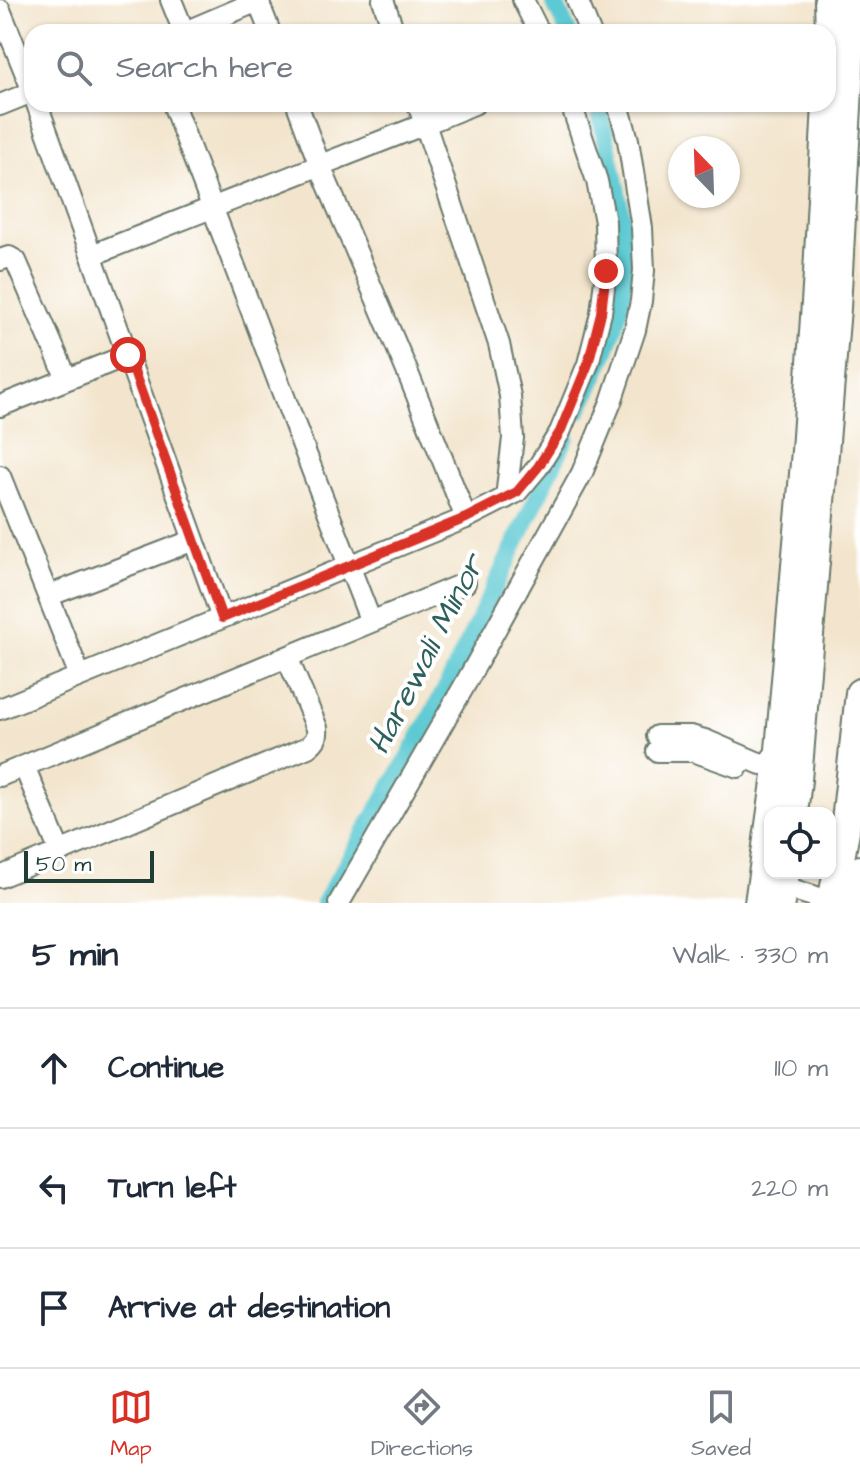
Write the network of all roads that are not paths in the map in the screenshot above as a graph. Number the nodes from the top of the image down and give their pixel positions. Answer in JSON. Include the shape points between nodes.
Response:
{"nodes":[{"id":1,"x":171,"y":0,"type":"edge"},
{"id":2,"x":259,"y":0,"type":"edge"},
{"id":3,"x":383,"y":0,"type":"edge"},
{"id":4,"x":523,"y":0,"type":"edge"},
{"id":5,"x":577,"y":0,"type":"edge"},
{"id":6,"x":827,"y":0,"type":"edge"},
{"id":7,"x":848,"y":0,"type":"edge"},
{"id":8,"x":0,"y":10,"type":"edge"},
{"id":9,"x":181,"y":24,"type":"edge"},
{"id":10,"x":203,"y":24,"type":"edge"},
{"id":11,"x":267,"y":24,"type":"edge"},
{"id":12,"x":391,"y":24,"type":"edge"},
{"id":13,"x":535,"y":24,"type":"edge"},
{"id":14,"x":587,"y":24,"type":"edge"},
{"id":15,"x":828,"y":24,"type":"edge"},
{"id":16,"x":24,"y":71,"type":"edge"},
{"id":17,"x":24,"y":94,"type":"edge"},
{"id":18,"x":0,"y":105,"type":"edge"},
{"id":19,"x":40,"y":112,"type":"edge"},
{"id":20,"x":176,"y":112,"type":"edge"},
{"id":21,"x":300,"y":112,"type":"edge"},
{"id":22,"x":574,"y":112,"type":"edge"},
{"id":23,"x":620,"y":112,"type":"edge"},
{"id":24,"x":825,"y":112,"type":"edge"},
{"id":25,"x":421,"y":114,"type":"edge"},
{"id":26,"x":320,"y":166,"type":"junction"},
{"id":27,"x":212,"y":208,"type":"junction"},
{"id":28,"x":92,"y":255,"type":"junction"},
{"id":29,"x":0,"y":260,"type":"edge"},
{"id":30,"x":128,"y":355,"type":"junction"},
{"id":31,"x":67,"y":379,"type":"junction"},
{"id":32,"x":0,"y":406,"type":"edge"},
{"id":33,"x":0,"y":476,"type":"edge"},
{"id":34,"x":506,"y":498,"type":"junction"},
{"id":35,"x":466,"y":518,"type":"junction"},
{"id":36,"x":194,"y":540,"type":"junction"},
{"id":37,"x":349,"y":566,"type":"junction"},
{"id":38,"x":465,"y":583,"type":"dead end"},
{"id":39,"x":48,"y":596,"type":"junction"},
{"id":40,"x":222,"y":618,"type":"junction"},
{"id":41,"x":371,"y":622,"type":"junction"},
{"id":42,"x":287,"y":657,"type":"junction"},
{"id":43,"x":80,"y":676,"type":"junction"},
{"id":44,"x":860,"y":693,"type":"edge"},
{"id":45,"x":0,"y":709,"type":"edge"},
{"id":46,"x":777,"y":752,"type":"junction"},
{"id":47,"x":24,"y":766,"type":"junction"},
{"id":48,"x":0,"y":776,"type":"edge"},
{"id":49,"x":773,"y":788,"type":"junction"},
{"id":50,"x":794,"y":807,"type":"edge"},
{"id":51,"x":60,"y":852,"type":"junction"},
{"id":52,"x":860,"y":868,"type":"edge"},
{"id":53,"x":0,"y":877,"type":"edge"},
{"id":54,"x":773,"y":889,"type":"edge"},
{"id":55,"x":339,"y":903,"type":"edge"},
{"id":56,"x":838,"y":903,"type":"edge"}],
"edges":[{"from":1,"to":9,"type":"street"},
{"from":2,"to":10,"type":"street"},
{"from":2,"to":11,"type":"street"},
{"from":3,"to":12,"type":"street"},
{"from":4,"to":13,"type":"street"},
{"from":5,"to":14,"type":"street"},
{"from":6,"to":15,"type":"street"},
{"from":7,"to":50,"type":"main road","via":[[851,34],[836,308]]},
{"from":8,"to":16,"type":"street"},
{"from":17,"to":18,"type":"street"},
{"from":19,"to":28,"type":"street"},
{"from":20,"to":27,"type":"street"},
{"from":21,"to":26,"type":"street"},
{"from":22,"to":34,"type":"street","via":[[605,222],[601,313],[588,364],[560,432],[538,467]]},
{"from":23,"to":55,"type":"street","via":[[642,228],[644,270],[635,330],[611,402],[582,473]]},
{"from":24,"to":46,"type":"street","via":[[806,421]]},
{"from":25,"to":26,"type":"street"},
{"from":25,"to":34,"type":"street","via":[[499,344],[513,438]]},
{"from":26,"to":27,"type":"street"},
{"from":26,"to":35,"type":"street"},
{"from":27,"to":28,"type":"street"},
{"from":27,"to":37,"type":"street"},
{"from":28,"to":30,"type":"street"},
{"from":29,"to":31,"type":"street","via":[[16,261]]},
{"from":30,"to":31,"type":"street"},
{"from":30,"to":36,"type":"street"},
{"from":31,"to":32,"type":"street"},
{"from":33,"to":39,"type":"street"},
{"from":34,"to":35,"type":"street"},
{"from":35,"to":37,"type":"street"},
{"from":36,"to":39,"type":"street"},
{"from":36,"to":40,"type":"street"},
{"from":37,"to":40,"type":"street"},
{"from":37,"to":41,"type":"street"},
{"from":38,"to":41,"type":"street"},
{"from":39,"to":43,"type":"street"},
{"from":40,"to":43,"type":"street"},
{"from":41,"to":42,"type":"street"},
{"from":42,"to":47,"type":"street"},
{"from":42,"to":51,"type":"street","via":[[317,728],[315,742]]},
{"from":43,"to":45,"type":"street"},
{"from":44,"to":56,"type":"main road"},
{"from":46,"to":49,"type":"street"},
{"from":46,"to":49,"type":"street","via":[[761,764],[691,736],[657,743],[762,774]]},
{"from":47,"to":48,"type":"street"},
{"from":47,"to":51,"type":"street"},
{"from":49,"to":54,"type":"street"},
{"from":51,"to":53,"type":"street"},
{"from":52,"to":56,"type":"street"},
{"from":54,"to":56,"type":"street"}]}
